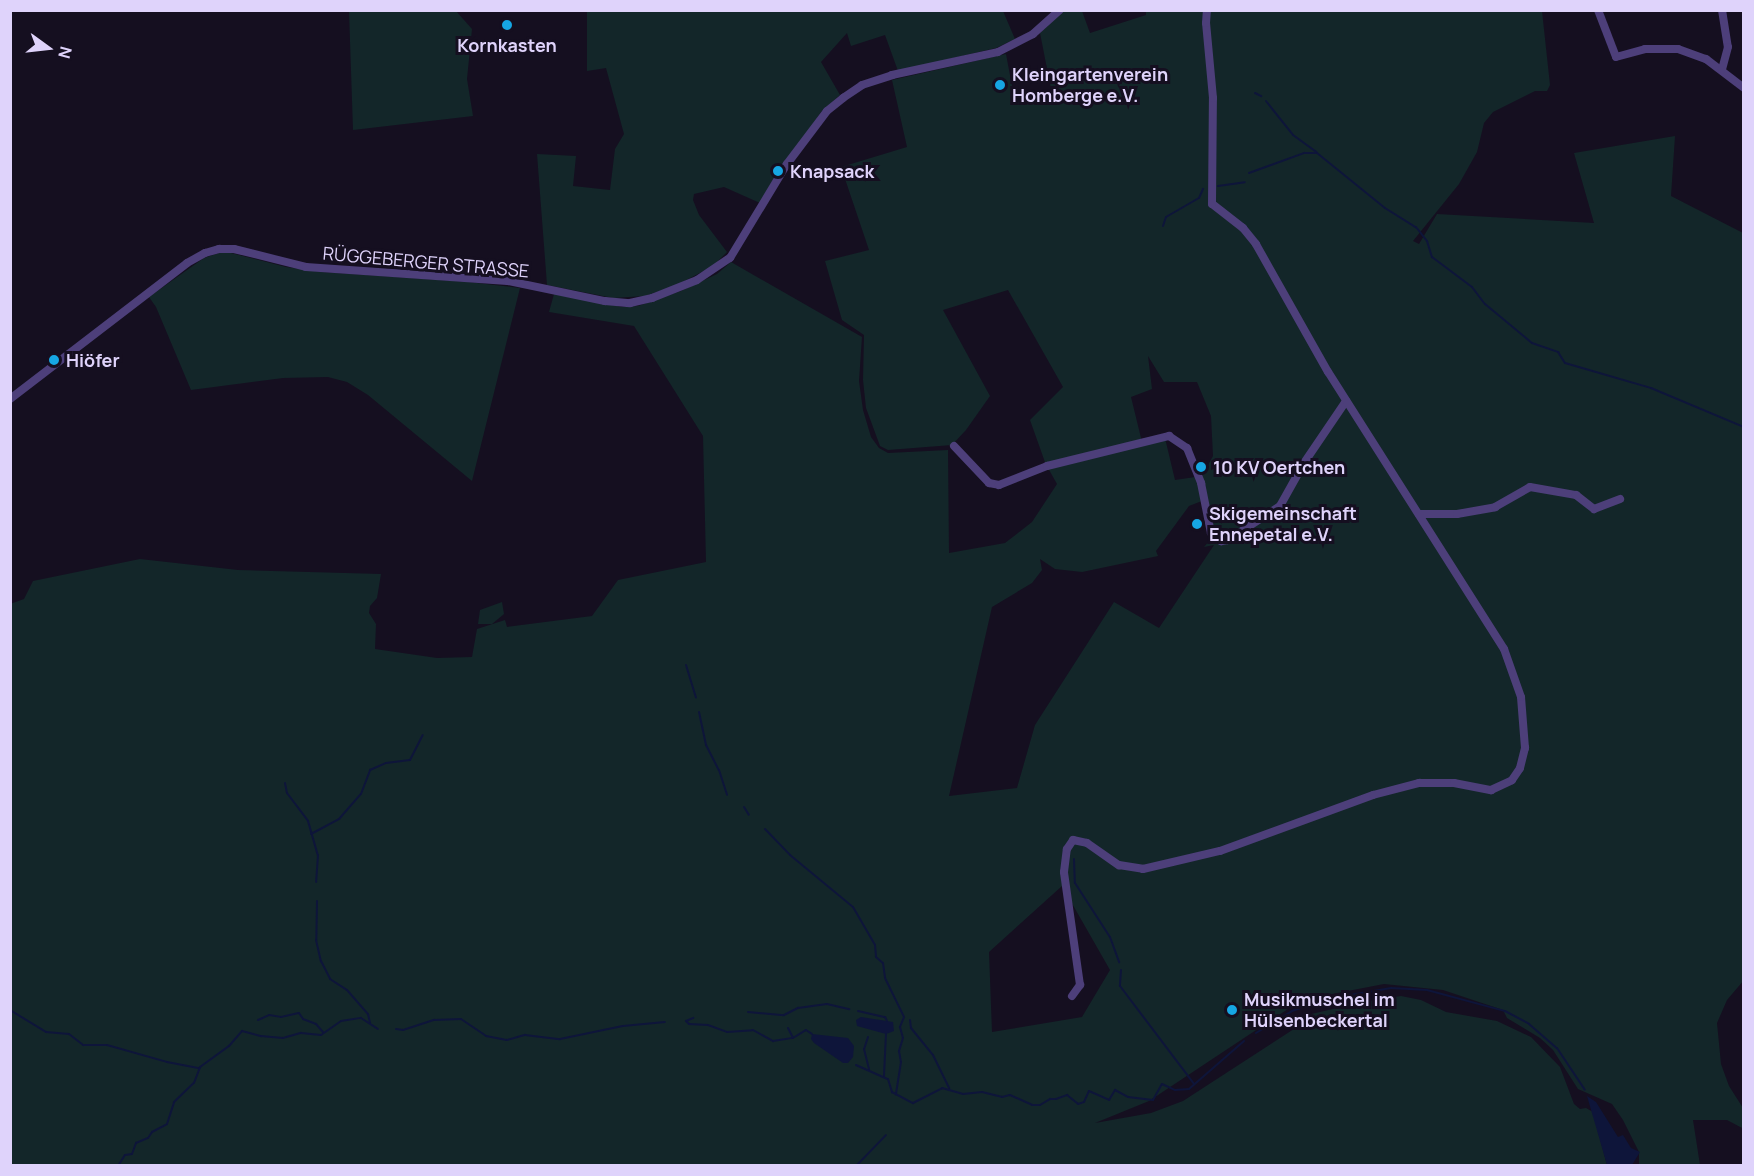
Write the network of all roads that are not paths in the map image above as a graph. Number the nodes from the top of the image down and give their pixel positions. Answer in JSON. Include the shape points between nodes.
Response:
{"nodes":[{"id":1,"x":1060,"y":10,"type":"edge"},
{"id":2,"x":1207,"y":10,"type":"edge"},
{"id":3,"x":1598,"y":10,"type":"edge"},
{"id":4,"x":1722,"y":10,"type":"edge"},
{"id":5,"x":1722,"y":69,"type":"junction"},
{"id":6,"x":1743,"y":88,"type":"edge"},
{"id":7,"x":10,"y":399,"type":"edge"},
{"id":8,"x":1346,"y":401,"type":"junction"},
{"id":9,"x":954,"y":446,"type":"dead end"},
{"id":10,"x":1620,"y":499,"type":"dead end"},
{"id":11,"x":1419,"y":513,"type":"junction"},
{"id":12,"x":1072,"y":996,"type":"dead end"}],
"edges":[{"from":1,"to":7,"type":"street","name":"RÜGGEBERGER STRASSE","via":[[1034,34],[998,52],[892,75],[862,85],[843,98],[827,111],[787,164],[730,258],[697,280],[652,298],[630,303],[605,301],[508,281],[306,267],[234,249],[219,249],[187,263]]},
{"from":2,"to":8,"type":"street","via":[[1213,98],[1212,204],[1243,228],[1256,244]]},
{"from":3,"to":5,"type":"street","via":[[1616,57],[1645,49],[1678,49]]},
{"from":4,"to":5,"type":"street","via":[[1728,46]]},
{"from":5,"to":6,"type":"street"},
{"from":8,"to":9,"type":"street","via":[[1280,506],[1221,541],[1211,533],[1201,483],[1187,448],[1169,436],[1047,466],[999,485],[989,483]]},
{"from":8,"to":11,"type":"street"},
{"from":10,"to":11,"type":"street","via":[[1594,509],[1576,495],[1530,488],[1495,507],[1457,514]]},
{"from":11,"to":12,"type":"street","via":[[1504,649],[1521,697],[1525,748],[1512,780],[1491,790],[1454,783],[1419,783],[1373,795],[1220,851],[1143,869],[1119,865],[1087,843],[1073,840],[1067,849],[1064,872],[1080,985]]}]}
